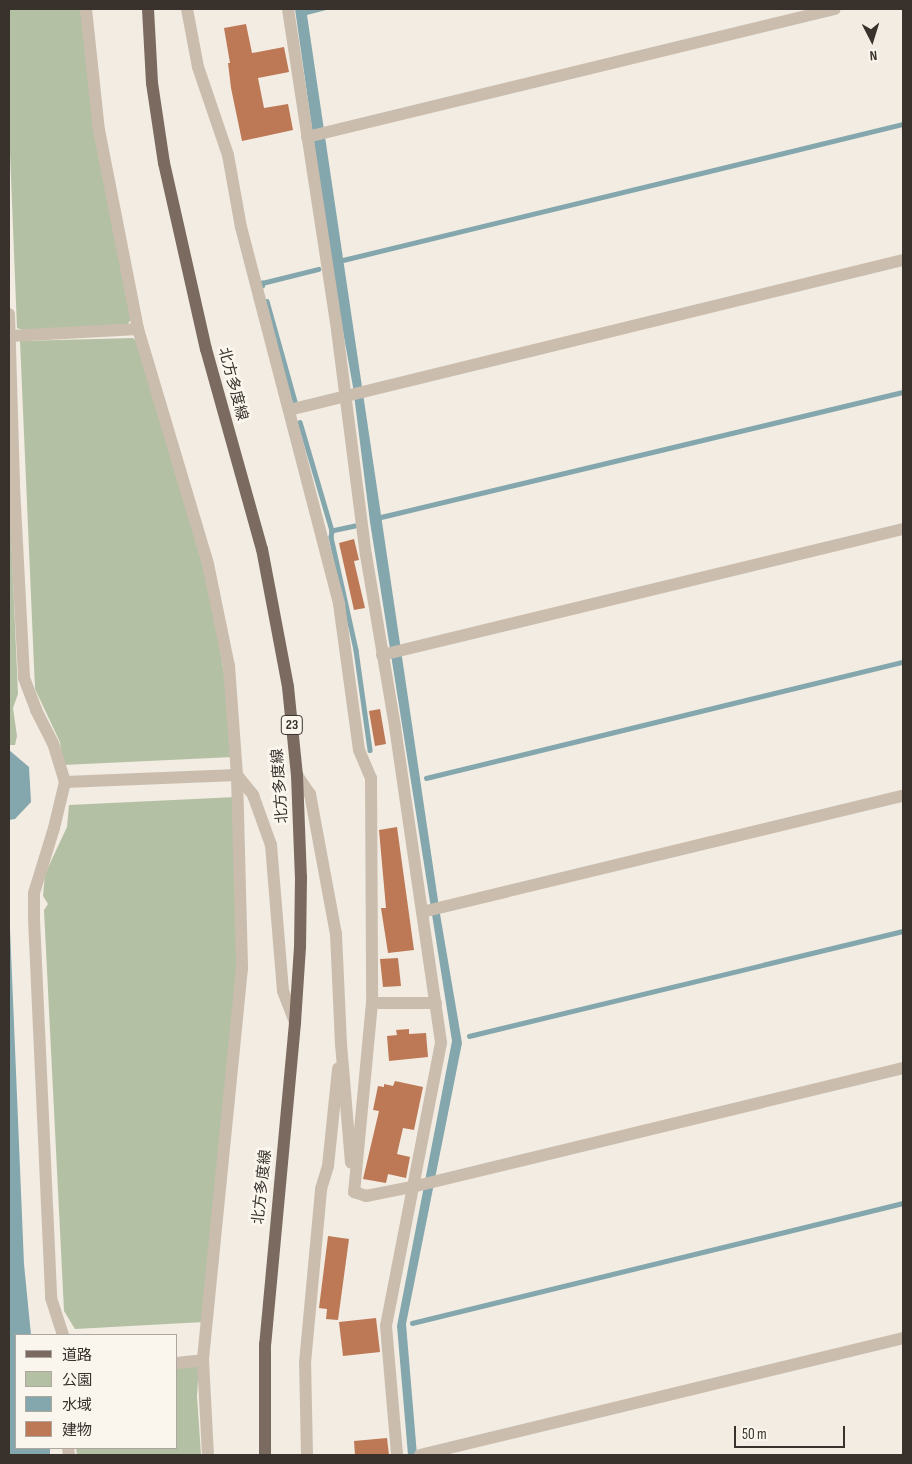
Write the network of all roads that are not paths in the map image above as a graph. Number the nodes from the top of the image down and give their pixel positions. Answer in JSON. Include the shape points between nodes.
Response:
{"nodes":[{"id":1,"x":86,"y":9,"type":"edge"},
{"id":2,"x":148,"y":9,"type":"edge"},
{"id":3,"x":187,"y":9,"type":"edge"},
{"id":4,"x":288,"y":9,"type":"edge"},
{"id":5,"x":835,"y":9,"type":"edge"},
{"id":6,"x":309,"y":137,"type":"junction"},
{"id":7,"x":903,"y":260,"type":"edge"},
{"id":8,"x":9,"y":314,"type":"edge"},
{"id":9,"x":138,"y":329,"type":"junction"},
{"id":10,"x":10,"y":336,"type":"edge"},
{"id":11,"x":347,"y":395,"type":"junction"},
{"id":12,"x":289,"y":410,"type":"junction"},
{"id":13,"x":903,"y":529,"type":"edge"},
{"id":14,"x":384,"y":654,"type":"junction"},
{"id":15,"x":237,"y":775,"type":"junction"},
{"id":16,"x":297,"y":775,"type":"junction"},
{"id":17,"x":64,"y":782,"type":"junction"},
{"id":18,"x":903,"y":796,"type":"edge"},
{"id":19,"x":425,"y":912,"type":"junction"},
{"id":20,"x":372,"y":1003,"type":"junction"},
{"id":21,"x":436,"y":1003,"type":"junction"},
{"id":22,"x":295,"y":1023,"type":"junction"},
{"id":23,"x":341,"y":1044,"type":"junction"},
{"id":24,"x":903,"y":1068,"type":"edge"},
{"id":25,"x":417,"y":1186,"type":"junction"},
{"id":26,"x":354,"y":1192,"type":"junction"},
{"id":27,"x":63,"y":1334,"type":"edge"},
{"id":28,"x":903,"y":1338,"type":"edge"},
{"id":29,"x":203,"y":1360,"type":"junction"},
{"id":30,"x":178,"y":1363,"type":"edge"},
{"id":31,"x":208,"y":1455,"type":"edge"},
{"id":32,"x":265,"y":1455,"type":"edge"},
{"id":33,"x":307,"y":1455,"type":"edge"},
{"id":34,"x":397,"y":1455,"type":"edge"},
{"id":35,"x":420,"y":1455,"type":"edge"}],
"edges":[{"from":1,"to":9,"type":"street","via":[[100,130]]},
{"from":2,"to":16,"type":"main road","name":"北方多度線","number":"23","via":[[152,83],[164,163],[206,349],[264,558],[288,687]]},
{"from":3,"to":12,"type":"street","via":[[198,68],[228,155],[241,228]]},
{"from":4,"to":6,"type":"street"},
{"from":5,"to":6,"type":"street"},
{"from":6,"to":11,"type":"street"},
{"from":7,"to":11,"type":"street"},
{"from":8,"to":10,"type":"street"},
{"from":9,"to":10,"type":"street"},
{"from":9,"to":15,"type":"street","via":[[208,564],[229,666]]},
{"from":10,"to":17,"type":"street","via":[[24,678],[53,743]]},
{"from":11,"to":12,"type":"street"},
{"from":11,"to":14,"type":"street"},
{"from":12,"to":20,"type":"street","via":[[340,604],[359,750],[371,778]]},
{"from":13,"to":14,"type":"street"},
{"from":14,"to":19,"type":"street"},
{"from":15,"to":17,"type":"street"},
{"from":15,"to":22,"type":"street","via":[[253,795],[271,845],[283,991]]},
{"from":15,"to":29,"type":"street","via":[[242,968]]},
{"from":16,"to":22,"type":"main road","name":"北方多度線","number":"23","via":[[301,877]]},
{"from":16,"to":23,"type":"street","via":[[310,794],[336,934]]},
{"from":17,"to":27,"type":"street","via":[[34,893],[51,1298]]},
{"from":18,"to":19,"type":"street"},
{"from":19,"to":21,"type":"street"},
{"from":20,"to":21,"type":"street"},
{"from":20,"to":26,"type":"street"},
{"from":21,"to":25,"type":"street","via":[[442,1043]]},
{"from":22,"to":32,"type":"main road","name":"北方多度線","number":"23","via":[[265,1344]]},
{"from":23,"to":26,"type":"street"},
{"from":23,"to":33,"type":"street","via":[[328,1166],[321,1189],[304,1363]]},
{"from":24,"to":25,"type":"street"},
{"from":25,"to":26,"type":"street","via":[[366,1196]]},
{"from":25,"to":34,"type":"street","via":[[386,1326]]},
{"from":28,"to":35,"type":"street"},
{"from":29,"to":30,"type":"street"},
{"from":29,"to":31,"type":"street"}]}
